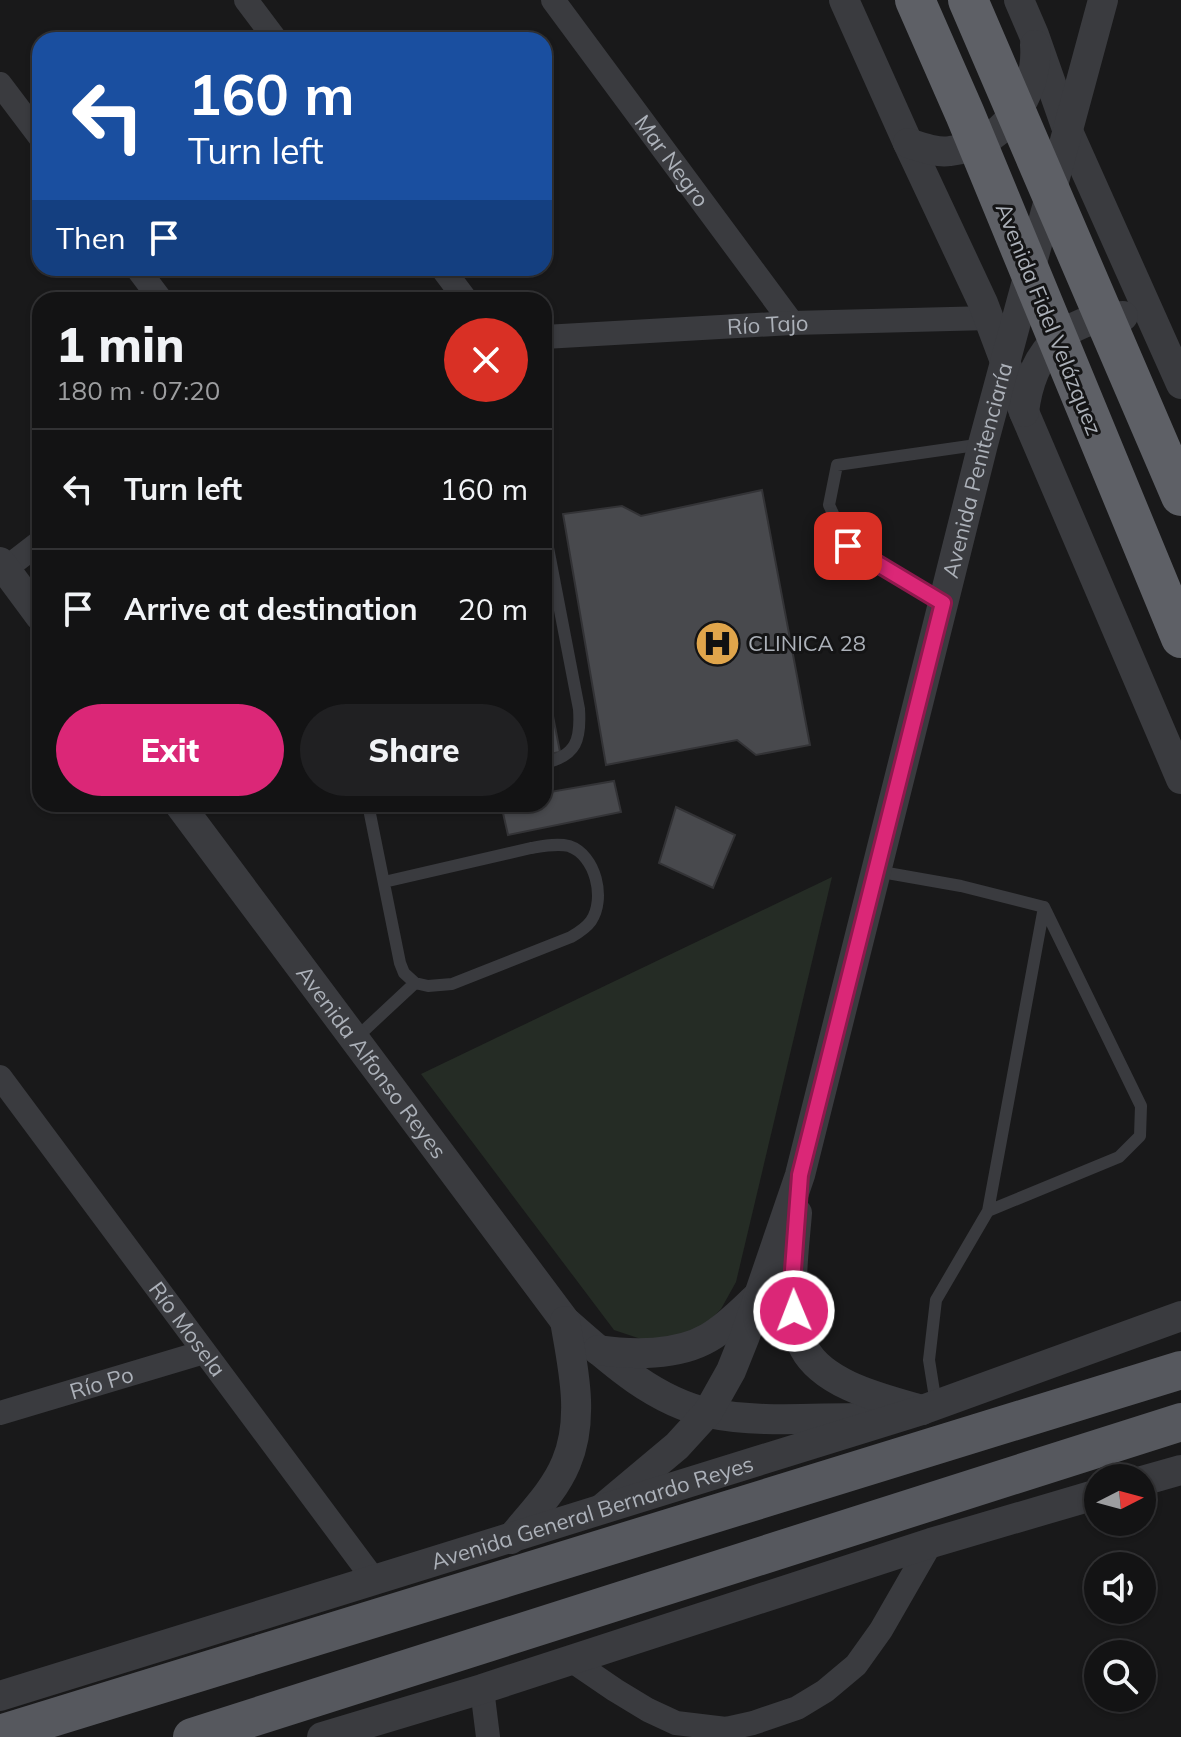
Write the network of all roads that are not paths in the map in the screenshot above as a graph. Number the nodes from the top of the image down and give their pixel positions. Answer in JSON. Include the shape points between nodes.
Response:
{"nodes":[{"id":1,"x":246,"y":0,"type":"edge"},
{"id":2,"x":553,"y":0,"type":"edge"},
{"id":3,"x":844,"y":0,"type":"edge"},
{"id":4,"x":915,"y":0,"type":"edge"},
{"id":5,"x":968,"y":0,"type":"edge"},
{"id":6,"x":1019,"y":0,"type":"edge"},
{"id":7,"x":1103,"y":0,"type":"edge"},
{"id":8,"x":270,"y":32,"type":"edge"},
{"id":9,"x":1034,"y":35,"type":"junction"},
{"id":10,"x":0,"y":84,"type":"edge"},
{"id":11,"x":32,"y":126,"type":"edge"},
{"id":12,"x":1067,"y":129,"type":"junction"},
{"id":13,"x":908,"y":143,"type":"junction"},
{"id":14,"x":990,"y":318,"type":"junction"},
{"id":15,"x":1152,"y":322,"type":"junction"},
{"id":16,"x":792,"y":323,"type":"junction"},
{"id":17,"x":552,"y":337,"type":"edge"},
{"id":18,"x":1005,"y":363,"type":"junction"},
{"id":19,"x":1181,"y":384,"type":"edge"},
{"id":20,"x":1024,"y":412,"type":"junction"},
{"id":21,"x":983,"y":444,"type":"junction"},
{"id":22,"x":1181,"y":496,"type":"edge"},
{"id":23,"x":32,"y":547,"type":"edge"},
{"id":24,"x":2,"y":568,"type":"edge"},
{"id":25,"x":552,"y":569,"type":"edge"},
{"id":26,"x":943,"y":603,"type":"junction"},
{"id":27,"x":32,"y":606,"type":"edge"},
{"id":28,"x":1181,"y":638,"type":"edge"},
{"id":29,"x":552,"y":761,"type":"edge"},
{"id":30,"x":1181,"y":779,"type":"edge"},
{"id":31,"x":185,"y":812,"type":"edge"},
{"id":32,"x":370,"y":812,"type":"edge"},
{"id":33,"x":876,"y":871,"type":"junction"},
{"id":34,"x":384,"y":882,"type":"junction"},
{"id":35,"x":1044,"y":907,"type":"junction"},
{"id":36,"x":415,"y":983,"type":"junction"},
{"id":37,"x":354,"y":1040,"type":"junction"},
{"id":38,"x":0,"y":1077,"type":"edge"},
{"id":39,"x":800,"y":1175,"type":"junction"},
{"id":40,"x":988,"y":1211,"type":"junction"},
{"id":41,"x":757,"y":1296,"type":"junction"},
{"id":42,"x":1181,"y":1316,"type":"edge"},
{"id":43,"x":565,"y":1321,"type":"junction"},
{"id":44,"x":598,"y":1350,"type":"junction"},
{"id":45,"x":204,"y":1352,"type":"junction"},
{"id":46,"x":1181,"y":1370,"type":"edge"},
{"id":47,"x":918,"y":1411,"type":"junction"},
{"id":48,"x":708,"y":1412,"type":"junction"},
{"id":49,"x":0,"y":1413,"type":"edge"},
{"id":50,"x":1181,"y":1422,"type":"edge"},
{"id":51,"x":1181,"y":1470,"type":"edge"},
{"id":52,"x":1156,"y":1477,"type":"edge"},
{"id":53,"x":1084,"y":1498,"type":"edge"},
{"id":54,"x":603,"y":1508,"type":"junction"},
{"id":55,"x":511,"y":1539,"type":"junction"},
{"id":56,"x":931,"y":1543,"type":"junction"},
{"id":57,"x":375,"y":1581,"type":"junction"},
{"id":58,"x":571,"y":1660,"type":"junction"},
{"id":59,"x":482,"y":1689,"type":"junction"},
{"id":60,"x":0,"y":1696,"type":"edge"},
{"id":61,"x":726,"y":1733,"type":"edge"},
{"id":62,"x":0,"y":1734,"type":"edge"},
{"id":63,"x":192,"y":1737,"type":"edge"},
{"id":64,"x":322,"y":1737,"type":"edge"},
{"id":65,"x":488,"y":1737,"type":"edge"}],
"edges":[{"from":1,"to":8,"type":"street"},
{"from":2,"to":16,"type":"street","name":"Mar Negro"},
{"from":3,"to":13,"type":"street"},
{"from":4,"to":28,"type":"highway","name":"Avenida Fidel Velázquez"},
{"from":5,"to":22,"type":"highway"},
{"from":6,"to":9,"type":"street"},
{"from":7,"to":12,"type":"street","name":"Avenida Penitenciaría"},
{"from":9,"to":12,"type":"street"},
{"from":9,"to":13,"type":"street","via":[[1036,58],[1024,101],[994,135],[952,151]]},
{"from":10,"to":11,"type":"street"},
{"from":12,"to":15,"type":"street"},
{"from":12,"to":18,"type":"street","name":"Avenida Penitenciaría"},
{"from":13,"to":14,"type":"street"},
{"from":14,"to":16,"type":"street","name":"Río Tajo"},
{"from":14,"to":18,"type":"street"},
{"from":15,"to":19,"type":"street"},
{"from":15,"to":20,"type":"street","via":[[1105,317],[1061,336],[1032,374]]},
{"from":16,"to":17,"type":"street","name":"Río Tajo"},
{"from":18,"to":20,"type":"street"},
{"from":18,"to":21,"type":"street","name":"Avenida Penitenciaría"},
{"from":20,"to":30,"type":"street"},
{"from":21,"to":26,"type":"street","name":"Avenida Penitenciaría"},
{"from":21,"to":26,"type":"lane","via":[[837,465],[829,505],[848,546]]},
{"from":23,"to":24,"type":"street"},
{"from":24,"to":27,"type":"street"},
{"from":25,"to":29,"type":"lane","via":[[580,730],[576,744]]},
{"from":26,"to":33,"type":"street","name":"Avenida Penitenciaría"},
{"from":31,"to":37,"type":"street","name":"Avenida Alfonso Reyes"},
{"from":32,"to":34,"type":"lane"},
{"from":33,"to":35,"type":"lane"},
{"from":33,"to":39,"type":"street","name":"Avenida Penitenciaría"},
{"from":34,"to":36,"type":"lane","via":[[400,963]]},
{"from":34,"to":36,"type":"lane","via":[[555,844],[579,851],[595,879],[597,909],[591,922],[571,937],[452,984]]},
{"from":35,"to":40,"type":"lane"},
{"from":35,"to":40,"type":"lane","via":[[1141,1106],[1140,1136],[1119,1157]]},
{"from":36,"to":37,"type":"lane"},
{"from":37,"to":43,"type":"street","name":"Avenida Alfonso Reyes"},
{"from":38,"to":45,"type":"street","name":"Río Mosela"},
{"from":39,"to":41,"type":"street","name":"Avenida Penitenciaría"},
{"from":39,"to":47,"type":"street","name":"Avenida Penitenciaría","via":[[793,1294],[803,1348],[839,1380]]},
{"from":40,"to":47,"type":"lane","via":[[936,1300]]},
{"from":41,"to":44,"type":"street","via":[[725,1327],[688,1347],[642,1353]]},
{"from":41,"to":48,"type":"street","name":"Avenida Penitenciaría","via":[[731,1371]]},
{"from":42,"to":47,"type":"street","name":"Avenida General Bernardo Reyes"},
{"from":43,"to":44,"type":"street","name":"Avenida Alfonso Reyes"},
{"from":43,"to":55,"type":"street","name":"Avenida Alfonso Reyes","via":[[576,1407],[573,1439],[551,1490]]},
{"from":44,"to":48,"type":"street","name":"Avenida Alfonso Reyes","via":[[664,1395]]},
{"from":45,"to":49,"type":"street","name":"Río Po"},
{"from":45,"to":57,"type":"street","name":"Río Mosela"},
{"from":46,"to":62,"type":"main road","name":"Avenida General Bernardo Reyes"},
{"from":47,"to":48,"type":"street","name":"Avenida Alfonso Reyes","via":[[777,1418]]},
{"from":47,"to":54,"type":"street","name":"Avenida General Bernardo Reyes"},
{"from":48,"to":54,"type":"street","name":"Avenida Penitenciaría","via":[[677,1446]]},
{"from":50,"to":63,"type":"main road"},
{"from":51,"to":52,"type":"street"},
{"from":53,"to":56,"type":"street"},
{"from":54,"to":55,"type":"street","name":"Avenida General Bernardo Reyes"},
{"from":55,"to":57,"type":"street","name":"Avenida General Bernardo Reyes"},
{"from":56,"to":58,"type":"street"},
{"from":56,"to":61,"type":"street","via":[[856,1665],[797,1708]]},
{"from":57,"to":60,"type":"street","name":"Avenida General Bernardo Reyes"},
{"from":58,"to":59,"type":"street"},
{"from":58,"to":61,"type":"street","via":[[662,1717]]},
{"from":59,"to":64,"type":"street"},
{"from":59,"to":65,"type":"street"}]}
